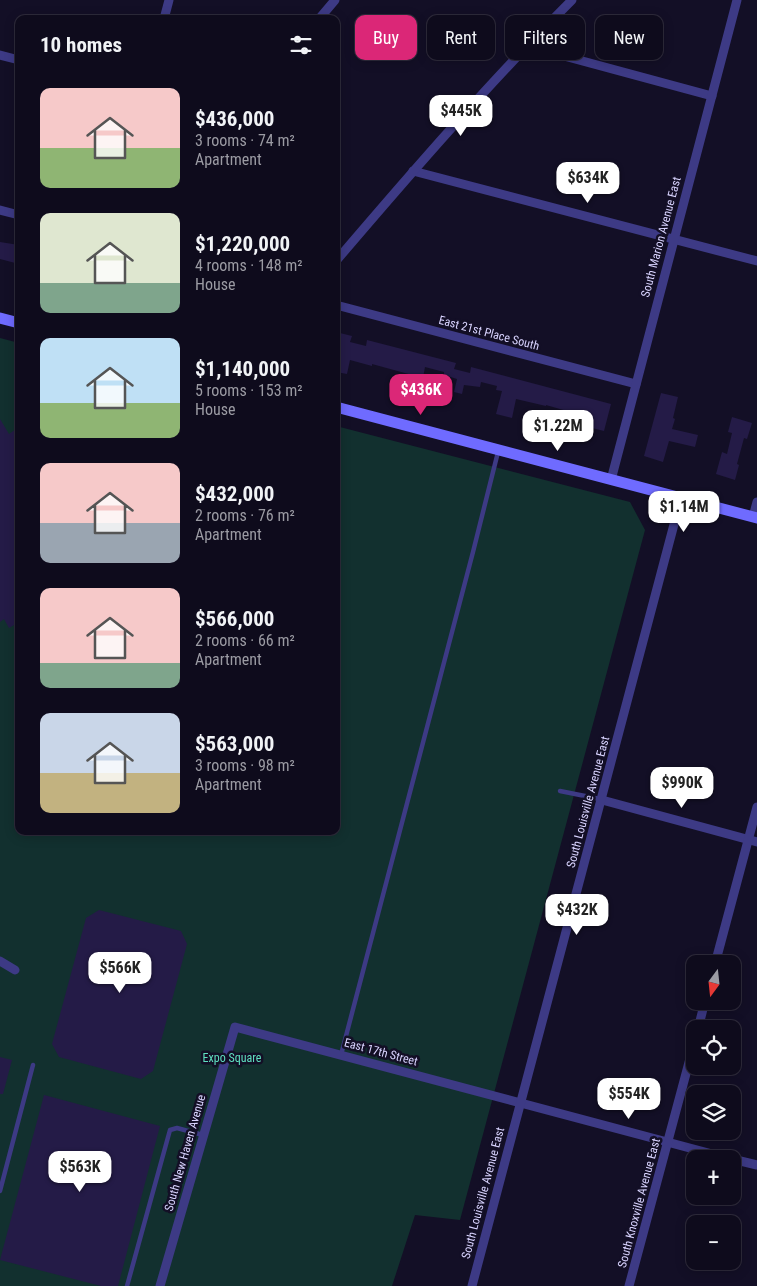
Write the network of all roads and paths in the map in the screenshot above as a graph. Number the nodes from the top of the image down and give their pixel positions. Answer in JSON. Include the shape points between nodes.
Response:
{"nodes":[{"id":1,"x":169,"y":0,"type":"edge"},
{"id":2,"x":335,"y":0,"type":"edge"},
{"id":3,"x":572,"y":0,"type":"edge"},
{"id":4,"x":738,"y":0,"type":"edge"},
{"id":5,"x":165,"y":15,"type":"edge"},
{"id":6,"x":322,"y":15,"type":"edge"},
{"id":7,"x":557,"y":15,"type":"edge"},
{"id":8,"x":0,"y":55,"type":"edge"},
{"id":9,"x":15,"y":59,"type":"edge"},
{"id":10,"x":514,"y":60,"type":"edge"},
{"id":11,"x":579,"y":60,"type":"edge"},
{"id":12,"x":712,"y":96,"type":"junction"},
{"id":13,"x":413,"y":171,"type":"junction"},
{"id":14,"x":0,"y":210,"type":"edge"},
{"id":15,"x":15,"y":214,"type":"edge"},
{"id":16,"x":673,"y":239,"type":"junction"},
{"id":17,"x":340,"y":257,"type":"edge"},
{"id":18,"x":757,"y":261,"type":"edge"},
{"id":19,"x":340,"y":306,"type":"edge"},
{"id":20,"x":0,"y":318,"type":"edge"},
{"id":21,"x":15,"y":322,"type":"edge"},
{"id":22,"x":636,"y":384,"type":"junction"},
{"id":23,"x":340,"y":408,"type":"edge"},
{"id":24,"x":498,"y":450,"type":"junction"},
{"id":25,"x":611,"y":480,"type":"junction"},
{"id":26,"x":681,"y":498,"type":"junction"},
{"id":27,"x":757,"y":502,"type":"edge"},
{"id":28,"x":755,"y":518,"type":"edge"},
{"id":29,"x":560,"y":791,"type":"dead end"},
{"id":30,"x":602,"y":800,"type":"junction"},
{"id":31,"x":757,"y":807,"type":"edge"},
{"id":32,"x":753,"y":841,"type":"edge"},
{"id":33,"x":718,"y":955,"type":"edge"},
{"id":34,"x":0,"y":961,"type":"edge"},
{"id":35,"x":0,"y":971,"type":"edge"},
{"id":36,"x":235,"y":1027,"type":"joint"},
{"id":37,"x":341,"y":1055,"type":"junction"},
{"id":38,"x":33,"y":1065,"type":"dead end"},
{"id":39,"x":686,"y":1074,"type":"edge"},
{"id":40,"x":520,"y":1103,"type":"junction"},
{"id":41,"x":204,"y":1135,"type":"junction"},
{"id":42,"x":668,"y":1142,"type":"junction"},
{"id":43,"x":698,"y":1150,"type":"edge"},
{"id":44,"x":741,"y":1162,"type":"edge"},
{"id":45,"x":757,"y":1166,"type":"edge"},
{"id":46,"x":0,"y":1191,"type":"edge"},
{"id":47,"x":127,"y":1286,"type":"edge"},
{"id":48,"x":160,"y":1286,"type":"edge"},
{"id":49,"x":472,"y":1286,"type":"edge"},
{"id":50,"x":629,"y":1286,"type":"edge"}],
"edges":[{"from":1,"to":5,"type":"street"},
{"from":2,"to":6,"type":"street"},
{"from":3,"to":7,"type":"street"},
{"from":4,"to":12,"type":"street","name":"South Marion Avenue East"},
{"from":8,"to":9,"type":"street"},
{"from":10,"to":13,"type":"street"},
{"from":11,"to":12,"type":"street"},
{"from":12,"to":16,"type":"street","name":"South Marion Avenue East"},
{"from":13,"to":16,"type":"street"},
{"from":13,"to":17,"type":"street"},
{"from":14,"to":15,"type":"street"},
{"from":16,"to":18,"type":"street"},
{"from":16,"to":22,"type":"street","name":"South Marion Avenue East"},
{"from":19,"to":22,"type":"street","name":"East 21st Place South"},
{"from":20,"to":21,"type":"main road"},
{"from":22,"to":25,"type":"street","name":"South Marion Avenue East"},
{"from":23,"to":24,"type":"main road"},
{"from":24,"to":25,"type":"main road"},
{"from":24,"to":37,"type":"lane"},
{"from":25,"to":26,"type":"main road"},
{"from":26,"to":28,"type":"main road"},
{"from":26,"to":30,"type":"street","name":"South Louisville Avenue East"},
{"from":27,"to":28,"type":"street"},
{"from":29,"to":30,"type":"lane"},
{"from":30,"to":32,"type":"street"},
{"from":30,"to":40,"type":"street","name":"South Louisville Avenue East"},
{"from":31,"to":32,"type":"street"},
{"from":32,"to":33,"type":"street"},
{"from":34,"to":35,"type":"street","via":[[15,970]]},
{"from":36,"to":37,"type":"street","name":"East 17th Street"},
{"from":36,"to":41,"type":"street","name":"South New Haven Avenue"},
{"from":37,"to":40,"type":"street","name":"East 17th Street"},
{"from":38,"to":46,"type":"lane"},
{"from":39,"to":42,"type":"street","name":"South Knoxville Avenue East"},
{"from":40,"to":42,"type":"street","name":"East 17th Street"},
{"from":40,"to":49,"type":"street","name":"South Louisville Avenue East"},
{"from":41,"to":47,"type":"lane","via":[[177,1128],[170,1130]]},
{"from":41,"to":48,"type":"street","name":"South New Haven Avenue"},
{"from":42,"to":43,"type":"street","name":"East 17th Street"},
{"from":42,"to":50,"type":"street","name":"South Knoxville Avenue East"},
{"from":44,"to":45,"type":"street","name":"East 17th Street"}]}
